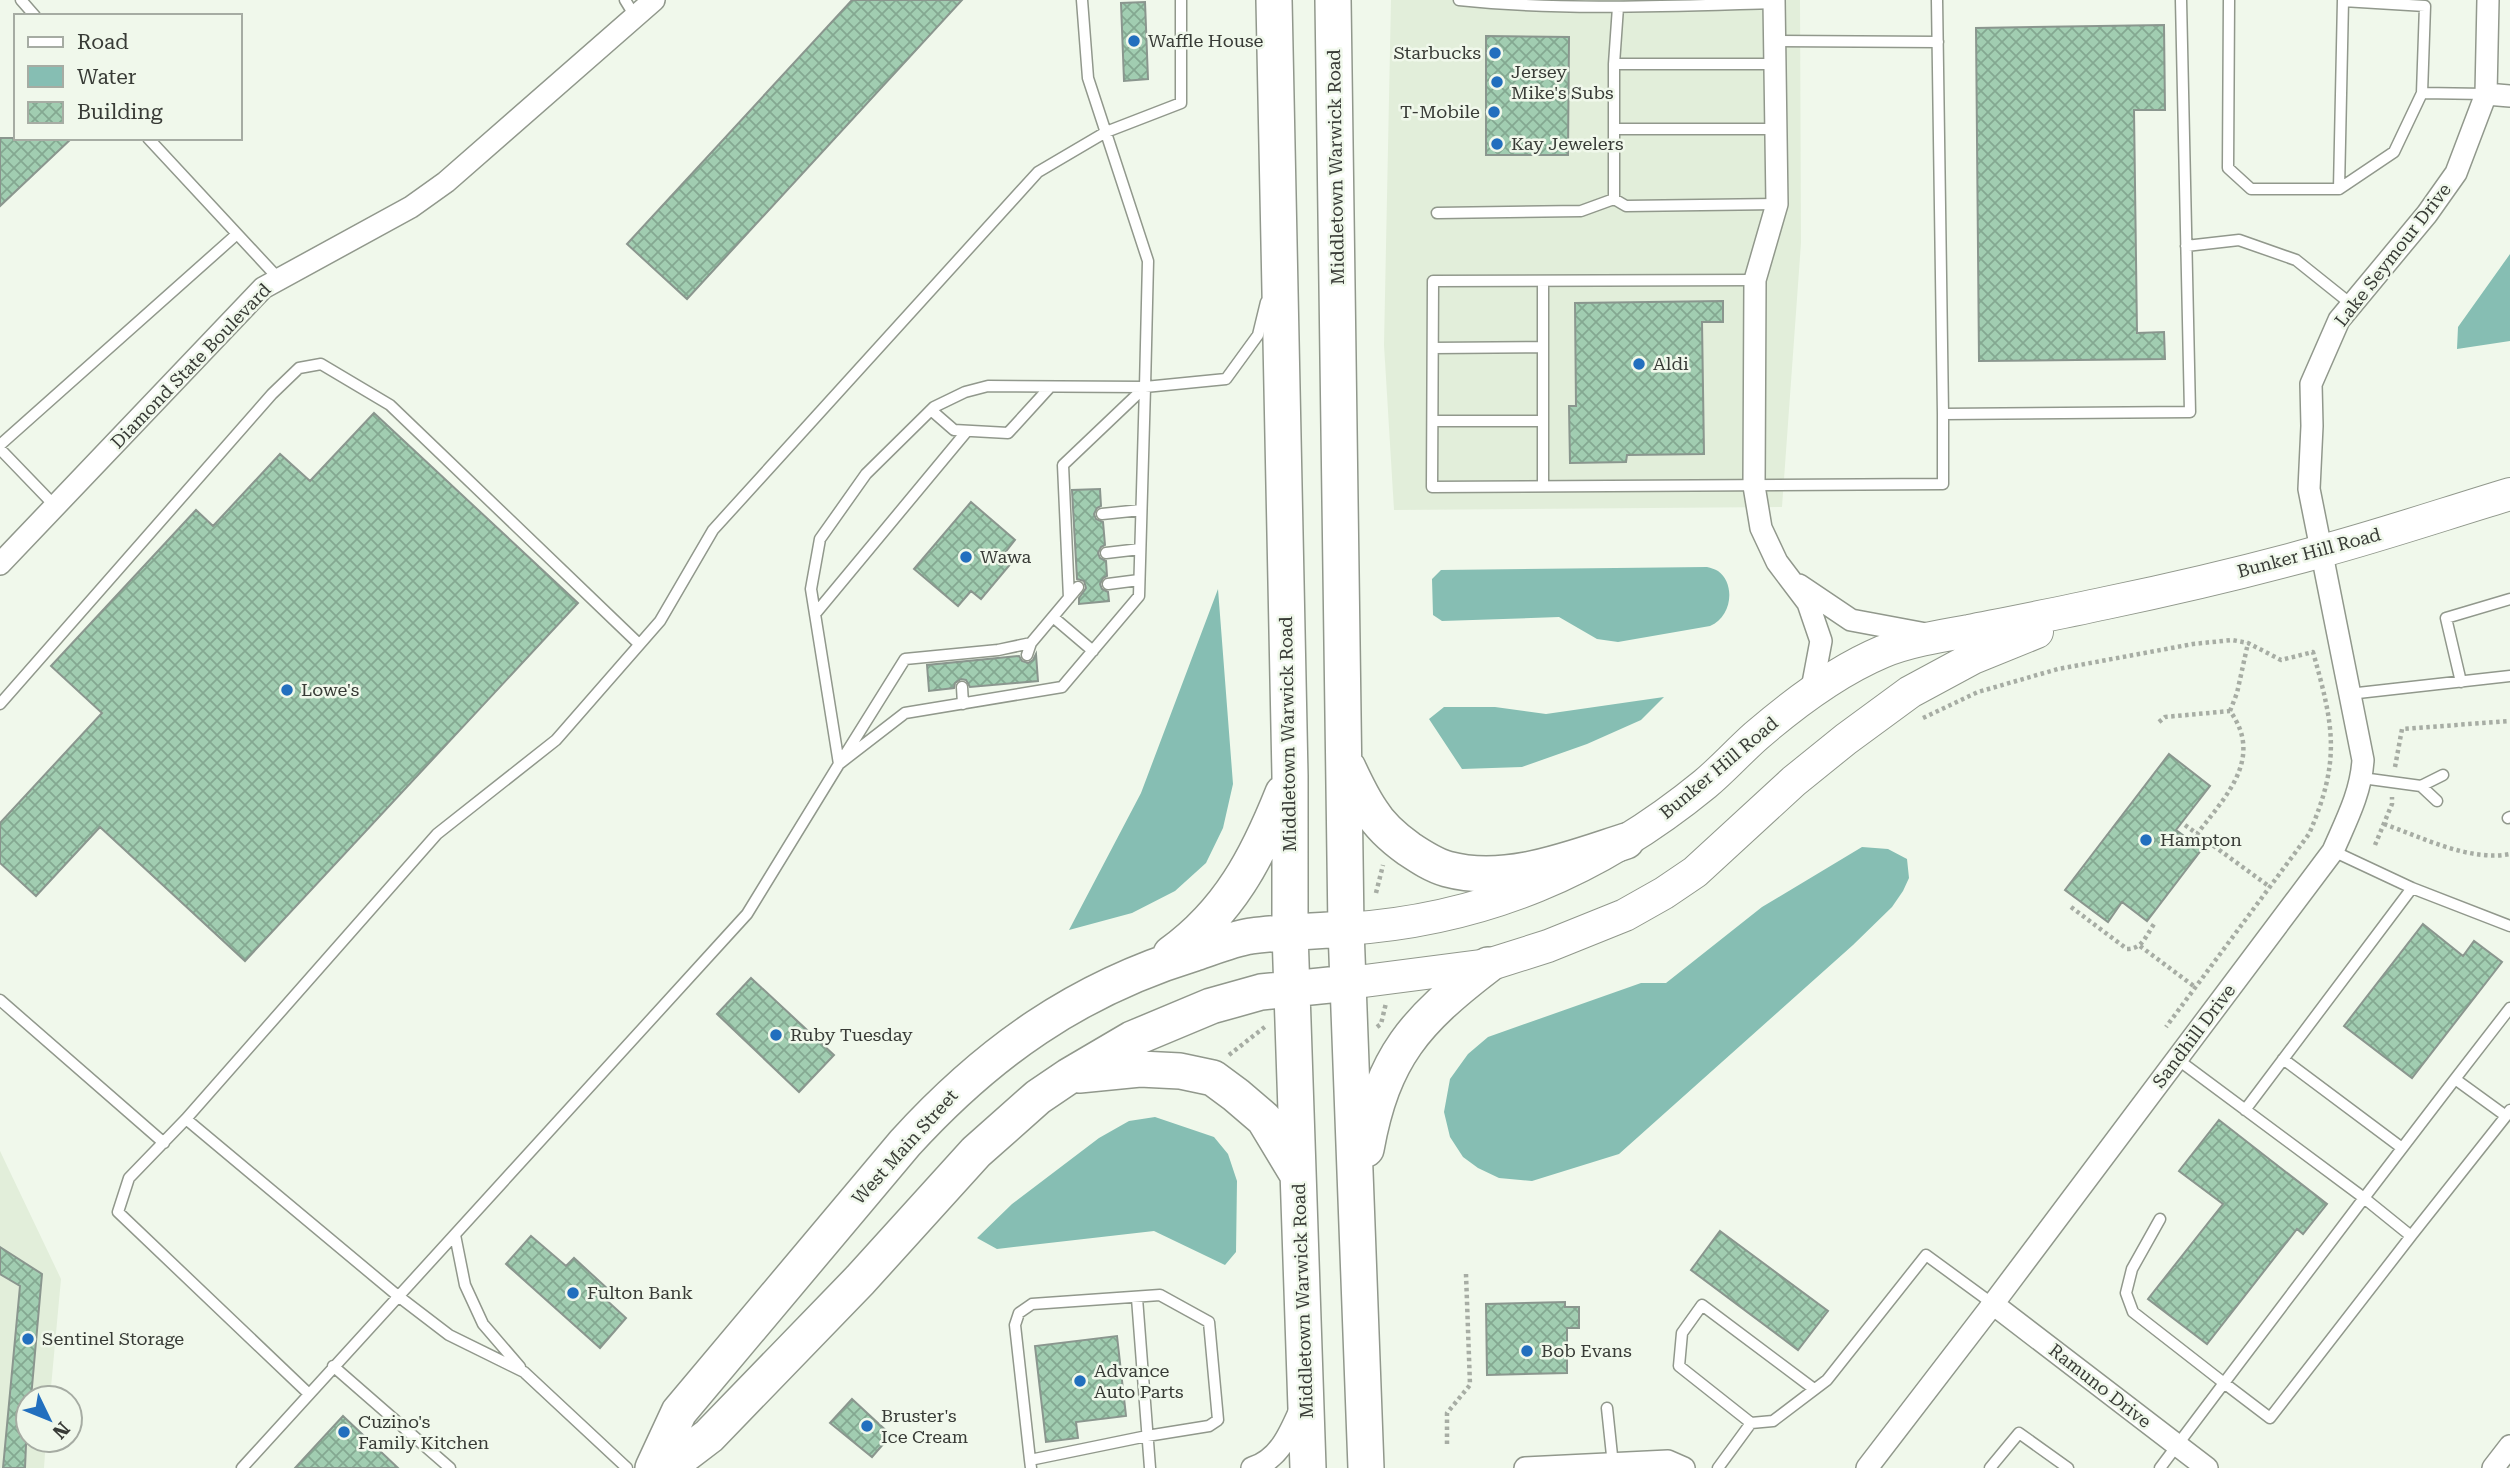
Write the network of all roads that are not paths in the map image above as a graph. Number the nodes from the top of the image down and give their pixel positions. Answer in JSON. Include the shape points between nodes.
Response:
{"nodes":[{"id":1,"x":21,"y":0,"type":"edge"},
{"id":2,"x":652,"y":0,"type":"edge"},
{"id":3,"x":1082,"y":0,"type":"edge"},
{"id":4,"x":1181,"y":0,"type":"edge"},
{"id":5,"x":1274,"y":0,"type":"edge"},
{"id":6,"x":1333,"y":0,"type":"edge"},
{"id":7,"x":1459,"y":0,"type":"edge"},
{"id":8,"x":1937,"y":0,"type":"edge"},
{"id":9,"x":2181,"y":0,"type":"edge"},
{"id":10,"x":2229,"y":0,"type":"edge"},
{"id":11,"x":2487,"y":0,"type":"edge"},
{"id":12,"x":2343,"y":1,"type":"edge"},
{"id":13,"x":1774,"y":2,"type":"edge"},
{"id":14,"x":1618,"y":7,"type":"junction"},
{"id":15,"x":631,"y":9,"type":"edge"},
{"id":16,"x":33,"y":14,"type":"edge"},
{"id":17,"x":1774,"y":41,"type":"junction"},
{"id":18,"x":1938,"y":42,"type":"junction"},
{"id":19,"x":1614,"y":64,"type":"junction"},
{"id":20,"x":1775,"y":64,"type":"junction"},
{"id":21,"x":2422,"y":93,"type":"junction"},
{"id":22,"x":2486,"y":94,"type":"junction"},
{"id":23,"x":2510,"y":96,"type":"edge"},
{"id":24,"x":1615,"y":129,"type":"junction"},
{"id":25,"x":1776,"y":129,"type":"junction"},
{"id":26,"x":1106,"y":132,"type":"junction"},
{"id":27,"x":151,"y":140,"type":"edge"},
{"id":28,"x":2339,"y":189,"type":"junction"},
{"id":29,"x":1614,"y":199,"type":"junction"},
{"id":30,"x":1777,"y":204,"type":"junction"},
{"id":31,"x":1437,"y":213,"type":"dead end"},
{"id":32,"x":237,"y":234,"type":"junction"},
{"id":33,"x":2186,"y":246,"type":"junction"},
{"id":34,"x":1279,"y":252,"type":"junction"},
{"id":35,"x":278,"y":279,"type":"junction"},
{"id":36,"x":1543,"y":281,"type":"junction"},
{"id":37,"x":1755,"y":281,"type":"junction"},
{"id":38,"x":2351,"y":304,"type":"junction"},
{"id":39,"x":1543,"y":347,"type":"junction"},
{"id":40,"x":1433,"y":348,"type":"junction"},
{"id":41,"x":1050,"y":387,"type":"junction"},
{"id":42,"x":1145,"y":387,"type":"junction"},
{"id":43,"x":931,"y":410,"type":"junction"},
{"id":44,"x":1943,"y":414,"type":"junction"},
{"id":45,"x":1433,"y":421,"type":"junction"},
{"id":46,"x":1543,"y":421,"type":"junction"},
{"id":47,"x":967,"y":431,"type":"junction"},
{"id":48,"x":0,"y":447,"type":"edge"},
{"id":49,"x":1543,"y":486,"type":"junction"},
{"id":50,"x":1755,"y":486,"type":"junction"},
{"id":51,"x":2510,"y":494,"type":"edge"},
{"id":52,"x":55,"y":506,"type":"junction"},
{"id":53,"x":1141,"y":510,"type":"junction"},
{"id":54,"x":1102,"y":514,"type":"dead end"},
{"id":55,"x":1140,"y":549,"type":"junction"},
{"id":56,"x":2323,"y":551,"type":"junction"},
{"id":57,"x":1106,"y":553,"type":"dead end"},
{"id":58,"x":0,"y":564,"type":"edge"},
{"id":59,"x":1139,"y":580,"type":"junction"},
{"id":60,"x":1791,"y":580,"type":"junction"},
{"id":61,"x":1108,"y":584,"type":"dead end"},
{"id":62,"x":1078,"y":587,"type":"dead end"},
{"id":63,"x":1069,"y":598,"type":"junction"},
{"id":64,"x":2510,"y":599,"type":"edge"},
{"id":65,"x":2105,"y":603,"type":"junction"},
{"id":66,"x":815,"y":614,"type":"junction"},
{"id":67,"x":1053,"y":617,"type":"junction"},
{"id":68,"x":1940,"y":636,"type":"junction"},
{"id":69,"x":1031,"y":643,"type":"junction"},
{"id":70,"x":639,"y":644,"type":"junction"},
{"id":71,"x":1093,"y":651,"type":"junction"},
{"id":72,"x":1027,"y":656,"type":"dead end"},
{"id":73,"x":2510,"y":676,"type":"edge"},
{"id":74,"x":1028,"y":681,"type":"dead end"},
{"id":75,"x":2461,"y":682,"type":"junction"},
{"id":76,"x":1002,"y":684,"type":"dead end"},
{"id":77,"x":962,"y":687,"type":"dead end"},
{"id":78,"x":1028,"y":694,"type":"junction"},
{"id":79,"x":1811,"y":694,"type":"junction"},
{"id":80,"x":2349,"y":694,"type":"junction"},
{"id":81,"x":1004,"y":698,"type":"junction"},
{"id":82,"x":0,"y":704,"type":"edge"},
{"id":83,"x":963,"y":704,"type":"junction"},
{"id":84,"x":1345,"y":761,"type":"junction"},
{"id":85,"x":839,"y":764,"type":"junction"},
{"id":86,"x":2443,"y":775,"type":"dead end"},
{"id":87,"x":1290,"y":776,"type":"junction"},
{"id":88,"x":2362,"y":778,"type":"junction"},
{"id":89,"x":2421,"y":786,"type":"junction"},
{"id":90,"x":2437,"y":801,"type":"dead end"},
{"id":91,"x":1626,"y":841,"type":"junction"},
{"id":92,"x":2333,"y":851,"type":"junction"},
{"id":93,"x":2412,"y":888,"type":"junction"},
{"id":94,"x":2510,"y":926,"type":"edge"},
{"id":95,"x":1346,"y":929,"type":"junction"},
{"id":96,"x":1290,"y":933,"type":"junction"},
{"id":97,"x":1156,"y":964,"type":"junction"},
{"id":98,"x":1488,"y":965,"type":"junction"},
{"id":99,"x":1349,"y":983,"type":"junction"},
{"id":100,"x":1292,"y":988,"type":"junction"},
{"id":101,"x":0,"y":1000,"type":"edge"},
{"id":102,"x":2510,"y":1008,"type":"edge"},
{"id":103,"x":2176,"y":1059,"type":"junction"},
{"id":104,"x":2283,"y":1059,"type":"junction"},
{"id":105,"x":1069,"y":1076,"type":"junction"},
{"id":106,"x":2455,"y":1079,"type":"junction"},
{"id":107,"x":2245,"y":1110,"type":"junction"},
{"id":108,"x":2508,"y":1113,"type":"edge"},
{"id":109,"x":186,"y":1119,"type":"junction"},
{"id":110,"x":164,"y":1143,"type":"junction"},
{"id":111,"x":2402,"y":1148,"type":"junction"},
{"id":112,"x":1298,"y":1175,"type":"junction"},
{"id":113,"x":2364,"y":1198,"type":"junction"},
{"id":114,"x":1357,"y":1205,"type":"junction"},
{"id":115,"x":2160,"y":1219,"type":"dead end"},
{"id":116,"x":455,"y":1235,"type":"junction"},
{"id":117,"x":2411,"y":1236,"type":"junction"},
{"id":118,"x":398,"y":1296,"type":"junction"},
{"id":119,"x":1137,"y":1297,"type":"junction"},
{"id":120,"x":1993,"y":1304,"type":"junction"},
{"id":121,"x":333,"y":1366,"type":"junction"},
{"id":122,"x":524,"y":1372,"type":"junction"},
{"id":123,"x":2224,"y":1383,"type":"junction"},
{"id":124,"x":1814,"y":1389,"type":"junction"},
{"id":125,"x":309,"y":1394,"type":"junction"},
{"id":126,"x":1306,"y":1395,"type":"junction"},
{"id":127,"x":1607,"y":1408,"type":"dead end"},
{"id":128,"x":1751,"y":1423,"type":"junction"},
{"id":129,"x":1147,"y":1436,"type":"junction"},
{"id":130,"x":2178,"y":1446,"type":"junction"},
{"id":131,"x":2510,"y":1446,"type":"edge"},
{"id":132,"x":1030,"y":1464,"type":"edge"},
{"id":133,"x":1613,"y":1466,"type":"edge"},
{"id":134,"x":242,"y":1468,"type":"edge"},
{"id":135,"x":450,"y":1468,"type":"edge"},
{"id":136,"x":627,"y":1468,"type":"edge"},
{"id":137,"x":653,"y":1468,"type":"edge"},
{"id":138,"x":667,"y":1468,"type":"edge"},
{"id":139,"x":1150,"y":1468,"type":"edge"},
{"id":140,"x":1252,"y":1468,"type":"edge"},
{"id":141,"x":1308,"y":1468,"type":"edge"},
{"id":142,"x":1366,"y":1468,"type":"edge"},
{"id":143,"x":1525,"y":1468,"type":"edge"},
{"id":144,"x":1684,"y":1468,"type":"edge"},
{"id":145,"x":1718,"y":1468,"type":"edge"},
{"id":146,"x":1867,"y":1468,"type":"edge"},
{"id":147,"x":1990,"y":1468,"type":"edge"},
{"id":148,"x":2068,"y":1468,"type":"edge"},
{"id":149,"x":2160,"y":1468,"type":"edge"},
{"id":150,"x":2207,"y":1468,"type":"edge"},
{"id":151,"x":2493,"y":1468,"type":"edge"}],
"edges":[{"from":1,"to":16,"type":"lane"},
{"from":2,"to":15,"type":"street","name":"Diamond State Boulevard"},
{"from":3,"to":26,"type":"lane","via":[[1088,78]]},
{"from":4,"to":26,"type":"lane","via":[[1181,103]]},
{"from":5,"to":34,"type":"main road","name":"Middletown Warwick Road"},
{"from":6,"to":84,"type":"main road","name":"Middletown Warwick Road"},
{"from":7,"to":14,"type":"lane"},
{"from":8,"to":18,"type":"lane"},
{"from":9,"to":33,"type":"lane"},
{"from":10,"to":28,"type":"lane","via":[[2228,168],[2251,189]]},
{"from":11,"to":22,"type":"street","name":"Lake Seymour Drive"},
{"from":12,"to":21,"type":"lane","via":[[2425,6]]},
{"from":12,"to":28,"type":"lane"},
{"from":13,"to":14,"type":"lane"},
{"from":13,"to":17,"type":"street"},
{"from":14,"to":19,"type":"lane"},
{"from":15,"to":35,"type":"street","name":"Diamond State Boulevard","via":[[446,182]]},
{"from":17,"to":18,"type":"lane"},
{"from":17,"to":20,"type":"street"},
{"from":18,"to":44,"type":"lane"},
{"from":19,"to":20,"type":"lane"},
{"from":19,"to":24,"type":"lane"},
{"from":20,"to":25,"type":"street"},
{"from":21,"to":22,"type":"lane"},
{"from":21,"to":28,"type":"lane","via":[[2394,152]]},
{"from":22,"to":23,"type":"street"},
{"from":22,"to":38,"type":"street","name":"Lake Seymour Drive","via":[[2456,173]]},
{"from":24,"to":25,"type":"lane"},
{"from":24,"to":29,"type":"lane"},
{"from":25,"to":30,"type":"street"},
{"from":26,"to":42,"type":"lane","via":[[1148,261]]},
{"from":26,"to":70,"type":"lane","via":[[1038,172],[713,530],[660,621]]},
{"from":27,"to":32,"type":"lane"},
{"from":29,"to":30,"type":"lane","via":[[1626,206]]},
{"from":29,"to":31,"type":"lane","via":[[1581,211]]},
{"from":30,"to":37,"type":"street"},
{"from":32,"to":35,"type":"lane"},
{"from":32,"to":48,"type":"lane"},
{"from":33,"to":38,"type":"lane","via":[[2239,240],[2296,260]]},
{"from":33,"to":44,"type":"lane","via":[[2190,412]]},
{"from":34,"to":42,"type":"lane","via":[[1258,335],[1226,379]]},
{"from":34,"to":87,"type":"main road","name":"Middletown Warwick Road"},
{"from":35,"to":52,"type":"street","name":"Diamond State Boulevard","via":[[262,288]]},
{"from":36,"to":37,"type":"lane"},
{"from":36,"to":39,"type":"lane"},
{"from":36,"to":40,"type":"lane","via":[[1433,281]]},
{"from":37,"to":50,"type":"street"},
{"from":38,"to":56,"type":"street","name":"Lake Seymour Drive","via":[[2339,320],[2311,384],[2309,489]]},
{"from":39,"to":40,"type":"lane"},
{"from":39,"to":46,"type":"lane"},
{"from":40,"to":45,"type":"lane"},
{"from":41,"to":42,"type":"lane"},
{"from":41,"to":43,"type":"lane","via":[[988,386]]},
{"from":41,"to":47,"type":"lane","via":[[1008,433]]},
{"from":42,"to":53,"type":"lane"},
{"from":42,"to":63,"type":"lane","via":[[1063,465],[1072,559]]},
{"from":43,"to":47,"type":"lane","via":[[954,430]]},
{"from":43,"to":66,"type":"lane","via":[[866,474],[820,539],[811,589]]},
{"from":44,"to":50,"type":"lane","via":[[1943,484]]},
{"from":45,"to":46,"type":"lane"},
{"from":45,"to":49,"type":"lane","via":[[1432,486]]},
{"from":46,"to":49,"type":"lane"},
{"from":47,"to":66,"type":"lane"},
{"from":48,"to":52,"type":"lane"},
{"from":49,"to":50,"type":"lane"},
{"from":50,"to":60,"type":"street","via":[[1761,528]]},
{"from":51,"to":56,"type":"main road","name":"Bunker Hill Road"},
{"from":52,"to":58,"type":"street","name":"Diamond State Boulevard"},
{"from":53,"to":54,"type":"lane"},
{"from":53,"to":55,"type":"lane"},
{"from":55,"to":57,"type":"lane"},
{"from":55,"to":59,"type":"lane"},
{"from":56,"to":65,"type":"main road","name":"Bunker Hill Road"},
{"from":56,"to":80,"type":"street","name":"Sandhill Drive"},
{"from":59,"to":61,"type":"lane"},
{"from":59,"to":71,"type":"lane","via":[[1139,596]]},
{"from":60,"to":68,"type":"street","via":[[1851,620]]},
{"from":60,"to":79,"type":"street","via":[[1808,603],[1821,642]]},
{"from":62,"to":63,"type":"lane"},
{"from":63,"to":67,"type":"lane"},
{"from":64,"to":75,"type":"lane","via":[[2446,618]]},
{"from":65,"to":68,"type":"main road","name":"Bunker Hill Road"},
{"from":65,"to":98,"type":"main road","name":"Bunker Hill Road","via":[[1973,657],[1910,692],[1846,738],[1695,872],[1664,893],[1625,915]]},
{"from":66,"to":85,"type":"lane"},
{"from":67,"to":69,"type":"lane"},
{"from":67,"to":71,"type":"lane"},
{"from":68,"to":79,"type":"main road","name":"Bunker Hill Road","via":[[1884,651]]},
{"from":69,"to":72,"type":"lane"},
{"from":69,"to":85,"type":"lane","via":[[999,654],[905,659]]},
{"from":70,"to":82,"type":"lane","via":[[390,405],[321,364],[299,369],[272,394]]},
{"from":70,"to":109,"type":"lane","via":[[556,740],[437,834]]},
{"from":71,"to":78,"type":"lane","via":[[1062,687]]},
{"from":73,"to":75,"type":"lane"},
{"from":74,"to":78,"type":"lane"},
{"from":75,"to":80,"type":"lane"},
{"from":76,"to":81,"type":"lane"},
{"from":77,"to":83,"type":"lane"},
{"from":78,"to":81,"type":"lane"},
{"from":79,"to":91,"type":"main road","name":"Bunker Hill Road","via":[[1757,735],[1706,783]]},
{"from":80,"to":88,"type":"street","name":"Sandhill Drive","via":[[2364,760]]},
{"from":81,"to":83,"type":"lane"},
{"from":83,"to":85,"type":"lane","via":[[905,713]]},
{"from":84,"to":91,"type":"main road","via":[[1385,829],[1432,864],[1448,870],[1516,872]]},
{"from":84,"to":95,"type":"main road","name":"Middletown Warwick Road"},
{"from":85,"to":116,"type":"lane","via":[[747,914]]},
{"from":86,"to":89,"type":"lane"},
{"from":87,"to":96,"type":"main road","name":"Middletown Warwick Road"},
{"from":87,"to":97,"type":"main road","via":[[1254,861],[1233,893],[1186,943]]},
{"from":88,"to":89,"type":"lane"},
{"from":88,"to":92,"type":"street","name":"Sandhill Drive"},
{"from":89,"to":90,"type":"lane"},
{"from":91,"to":95,"type":"main road","name":"Bunker Hill Road","via":[[1522,894],[1442,916]]},
{"from":92,"to":93,"type":"lane"},
{"from":92,"to":103,"type":"street","name":"Sandhill Drive"},
{"from":93,"to":94,"type":"lane"},
{"from":93,"to":104,"type":"lane"},
{"from":95,"to":96,"type":"main road","name":"Bunker Hill Road"},
{"from":95,"to":99,"type":"main road","name":"Middletown Warwick Road"},
{"from":96,"to":97,"type":"main road","name":"West Main Street","via":[[1248,936]]},
{"from":96,"to":100,"type":"main road","name":"Middletown Warwick Road"},
{"from":97,"to":137,"type":"main road","name":"West Main Street","via":[[1035,1028],[942,1103],[679,1412]]},
{"from":98,"to":99,"type":"main road","name":"Bunker Hill Road"},
{"from":98,"to":114,"type":"main road","via":[[1436,1007],[1398,1053],[1372,1119]]},
{"from":99,"to":100,"type":"main road"},
{"from":99,"to":114,"type":"main road","name":"Middletown Warwick Road"},
{"from":100,"to":105,"type":"main road","via":[[1261,992],[1189,1014],[1132,1039]]},
{"from":100,"to":112,"type":"main road","name":"Middletown Warwick Road"},
{"from":101,"to":110,"type":"lane"},
{"from":102,"to":106,"type":"lane"},
{"from":103,"to":107,"type":"lane"},
{"from":103,"to":120,"type":"street","name":"Sandhill Drive"},
{"from":104,"to":107,"type":"lane"},
{"from":104,"to":111,"type":"lane"},
{"from":105,"to":112,"type":"main road","via":[[1140,1069],[1213,1079],[1264,1119]]},
{"from":105,"to":138,"type":"main road","via":[[976,1152],[718,1426]]},
{"from":106,"to":108,"type":"lane"},
{"from":106,"to":111,"type":"lane"},
{"from":107,"to":113,"type":"lane"},
{"from":108,"to":117,"type":"lane"},
{"from":109,"to":110,"type":"lane"},
{"from":109,"to":118,"type":"lane"},
{"from":110,"to":125,"type":"lane","via":[[129,1178],[118,1212]]},
{"from":111,"to":113,"type":"lane"},
{"from":112,"to":126,"type":"main road","name":"Middletown Warwick Road"},
{"from":113,"to":117,"type":"lane"},
{"from":113,"to":123,"type":"lane"},
{"from":114,"to":142,"type":"main road","name":"Middletown Warwick Road"},
{"from":115,"to":123,"type":"lane","via":[[2132,1269],[2126,1293],[2133,1312]]},
{"from":116,"to":118,"type":"lane"},
{"from":116,"to":122,"type":"lane","via":[[466,1285],[483,1324]]},
{"from":117,"to":123,"type":"lane","via":[[2270,1418]]},
{"from":118,"to":121,"type":"lane"},
{"from":118,"to":122,"type":"lane","via":[[449,1335]]},
{"from":119,"to":129,"type":"lane"},
{"from":119,"to":129,"type":"lane","via":[[1160,1295],[1209,1322],[1218,1420],[1209,1426]]},
{"from":119,"to":132,"type":"lane","via":[[1031,1304],[1019,1313],[1015,1325]]},
{"from":120,"to":124,"type":"lane","via":[[1926,1255],[1827,1380]]},
{"from":120,"to":130,"type":"street","name":"Ramuno Drive"},
{"from":120,"to":146,"type":"street","name":"Sandhill Drive"},
{"from":121,"to":125,"type":"lane"},
{"from":121,"to":135,"type":"lane"},
{"from":122,"to":136,"type":"lane"},
{"from":123,"to":130,"type":"lane"},
{"from":124,"to":128,"type":"lane","via":[[1773,1421]]},
{"from":124,"to":128,"type":"lane","via":[[1702,1305],[1682,1333],[1679,1366]]},
{"from":125,"to":134,"type":"lane"},
{"from":126,"to":140,"type":"street","via":[[1287,1440],[1265,1463]]},
{"from":126,"to":141,"type":"main road","name":"Middletown Warwick Road"},
{"from":127,"to":133,"type":"lane"},
{"from":128,"to":145,"type":"lane"},
{"from":129,"to":132,"type":"lane"},
{"from":129,"to":139,"type":"lane"},
{"from":130,"to":149,"type":"lane"},
{"from":130,"to":150,"type":"street","name":"Ramuno Drive"},
{"from":131,"to":151,"type":"street"},
{"from":133,"to":143,"type":"street"},
{"from":133,"to":144,"type":"street","via":[[1668,1461]]},
{"from":147,"to":148,"type":"lane","via":[[2019,1433]]}]}
